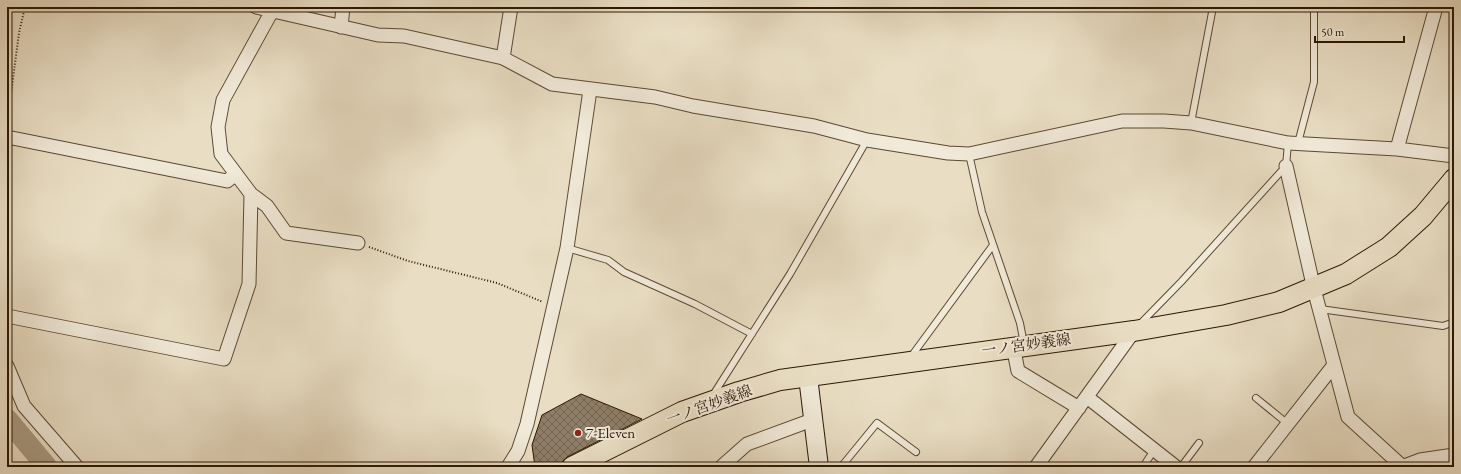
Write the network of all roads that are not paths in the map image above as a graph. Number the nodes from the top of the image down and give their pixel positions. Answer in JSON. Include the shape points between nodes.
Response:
{"nodes":[{"id":1,"x":256,"y":7,"type":"edge"},
{"id":2,"x":343,"y":7,"type":"edge"},
{"id":3,"x":511,"y":7,"type":"edge"},
{"id":4,"x":1213,"y":7,"type":"edge"},
{"id":5,"x":1314,"y":7,"type":"edge"},
{"id":6,"x":1436,"y":7,"type":"edge"},
{"id":7,"x":272,"y":11,"type":"junction"},
{"id":8,"x":341,"y":27,"type":"junction"},
{"id":9,"x":503,"y":58,"type":"junction"},
{"id":10,"x":590,"y":90,"type":"junction"},
{"id":11,"x":1191,"y":123,"type":"junction"},
{"id":12,"x":7,"y":137,"type":"edge"},
{"id":13,"x":867,"y":140,"type":"junction"},
{"id":14,"x":1293,"y":143,"type":"junction"},
{"id":15,"x":1397,"y":149,"type":"junction"},
{"id":16,"x":969,"y":154,"type":"junction"},
{"id":17,"x":1454,"y":156,"type":"edge"},
{"id":18,"x":1286,"y":166,"type":"junction"},
{"id":19,"x":236,"y":174,"type":"junction"},
{"id":20,"x":1454,"y":179,"type":"edge"},
{"id":21,"x":251,"y":194,"type":"junction"},
{"id":22,"x":358,"y":243,"type":"road end"},
{"id":23,"x":993,"y":245,"type":"junction"},
{"id":24,"x":567,"y":248,"type":"junction"},
{"id":25,"x":1314,"y":289,"type":"junction"},
{"id":26,"x":1320,"y":309,"type":"junction"},
{"id":27,"x":7,"y":316,"type":"edge"},
{"id":28,"x":1454,"y":322,"type":"edge"},
{"id":29,"x":1134,"y":331,"type":"junction"},
{"id":30,"x":752,"y":334,"type":"junction"},
{"id":31,"x":1019,"y":346,"type":"junction"},
{"id":32,"x":907,"y":361,"type":"junction"},
{"id":33,"x":1334,"y":365,"type":"junction"},
{"id":34,"x":7,"y":366,"type":"edge"},
{"id":35,"x":808,"y":376,"type":"junction"},
{"id":36,"x":1087,"y":397,"type":"junction"},
{"id":37,"x":1256,"y":398,"type":"dead end"},
{"id":38,"x":708,"y":402,"type":"junction"},
{"id":39,"x":1079,"y":408,"type":"junction"},
{"id":40,"x":812,"y":420,"type":"junction"},
{"id":41,"x":1288,"y":424,"type":"junction"},
{"id":42,"x":1199,"y":442,"type":"dead end"},
{"id":43,"x":1154,"y":450,"type":"junction"},
{"id":44,"x":916,"y":452,"type":"dead end"},
{"id":45,"x":1454,"y":455,"type":"edge"},
{"id":46,"x":1404,"y":466,"type":"edge"},
{"id":47,"x":77,"y":467,"type":"edge"},
{"id":48,"x":508,"y":467,"type":"edge"},
{"id":49,"x":572,"y":467,"type":"edge"},
{"id":50,"x":721,"y":467,"type":"edge"},
{"id":51,"x":818,"y":467,"type":"edge"},
{"id":52,"x":841,"y":467,"type":"edge"},
{"id":53,"x":1036,"y":467,"type":"edge"},
{"id":54,"x":1143,"y":467,"type":"edge"},
{"id":55,"x":1176,"y":467,"type":"edge"},
{"id":56,"x":1181,"y":467,"type":"edge"},
{"id":57,"x":1254,"y":467,"type":"edge"}],
"edges":[{"from":1,"to":7,"type":"street"},
{"from":2,"to":8,"type":"street"},
{"from":3,"to":9,"type":"street"},
{"from":4,"to":11,"type":"lane"},
{"from":5,"to":14,"type":"lane","via":[[1314,82]]},
{"from":6,"to":15,"type":"street"},
{"from":7,"to":8,"type":"street"},
{"from":7,"to":19,"type":"street","via":[[223,100],[218,126],[221,154]]},
{"from":8,"to":9,"type":"street","via":[[378,35],[404,36]]},
{"from":9,"to":10,"type":"street","via":[[552,84]]},
{"from":10,"to":13,"type":"street","via":[[655,97],[693,106],[814,126]]},
{"from":10,"to":24,"type":"street"},
{"from":11,"to":14,"type":"street"},
{"from":11,"to":16,"type":"street","via":[[1122,121]]},
{"from":12,"to":19,"type":"street","via":[[226,181]]},
{"from":13,"to":16,"type":"street"},
{"from":13,"to":30,"type":"lane","via":[[790,274]]},
{"from":14,"to":15,"type":"street"},
{"from":14,"to":18,"type":"lane"},
{"from":15,"to":17,"type":"street"},
{"from":16,"to":23,"type":"lane","via":[[982,212]]},
{"from":18,"to":25,"type":"street"},
{"from":18,"to":29,"type":"lane"},
{"from":19,"to":21,"type":"street"},
{"from":20,"to":25,"type":"main road","name":"一ノ宮妙義線","via":[[1423,216],[1389,247],[1367,262]]},
{"from":21,"to":22,"type":"street","via":[[267,206],[286,233]]},
{"from":21,"to":27,"type":"street","via":[[249,284],[224,359]]},
{"from":23,"to":31,"type":"lane","via":[[1020,323]]},
{"from":23,"to":32,"type":"lane"},
{"from":24,"to":30,"type":"lane","via":[[608,260],[624,272],[695,304]]},
{"from":24,"to":48,"type":"street","via":[[527,424],[518,451]]},
{"from":25,"to":26,"type":"street"},
{"from":25,"to":29,"type":"main road","name":"一ノ宮妙義線","via":[[1256,308]]},
{"from":26,"to":28,"type":"lane","via":[[1443,326]]},
{"from":26,"to":33,"type":"street"},
{"from":29,"to":31,"type":"main road","name":"一ノ宮妙義線"},
{"from":29,"to":36,"type":"street"},
{"from":30,"to":38,"type":"lane"},
{"from":31,"to":32,"type":"main road","name":"一ノ宮妙義線"},
{"from":31,"to":39,"type":"street","via":[[1018,371]]},
{"from":32,"to":35,"type":"main road","name":"一ノ宮妙義線"},
{"from":33,"to":41,"type":"street"},
{"from":33,"to":46,"type":"street","via":[[1348,417]]},
{"from":34,"to":47,"type":"street","via":[[24,406]]},
{"from":35,"to":38,"type":"main road","name":"一ノ宮妙義線","via":[[780,380]]},
{"from":35,"to":40,"type":"street"},
{"from":36,"to":39,"type":"street"},
{"from":36,"to":43,"type":"street"},
{"from":37,"to":41,"type":"lane"},
{"from":38,"to":49,"type":"main road","name":"一ノ宮妙義線","via":[[682,412]]},
{"from":39,"to":53,"type":"street"},
{"from":40,"to":50,"type":"street","via":[[747,444]]},
{"from":40,"to":51,"type":"street"},
{"from":41,"to":57,"type":"street"},
{"from":42,"to":56,"type":"lane"},
{"from":43,"to":54,"type":"lane"},
{"from":43,"to":55,"type":"street"},
{"from":44,"to":52,"type":"lane","via":[[877,423]]},
{"from":45,"to":46,"type":"street","via":[[1420,460]]}]}
